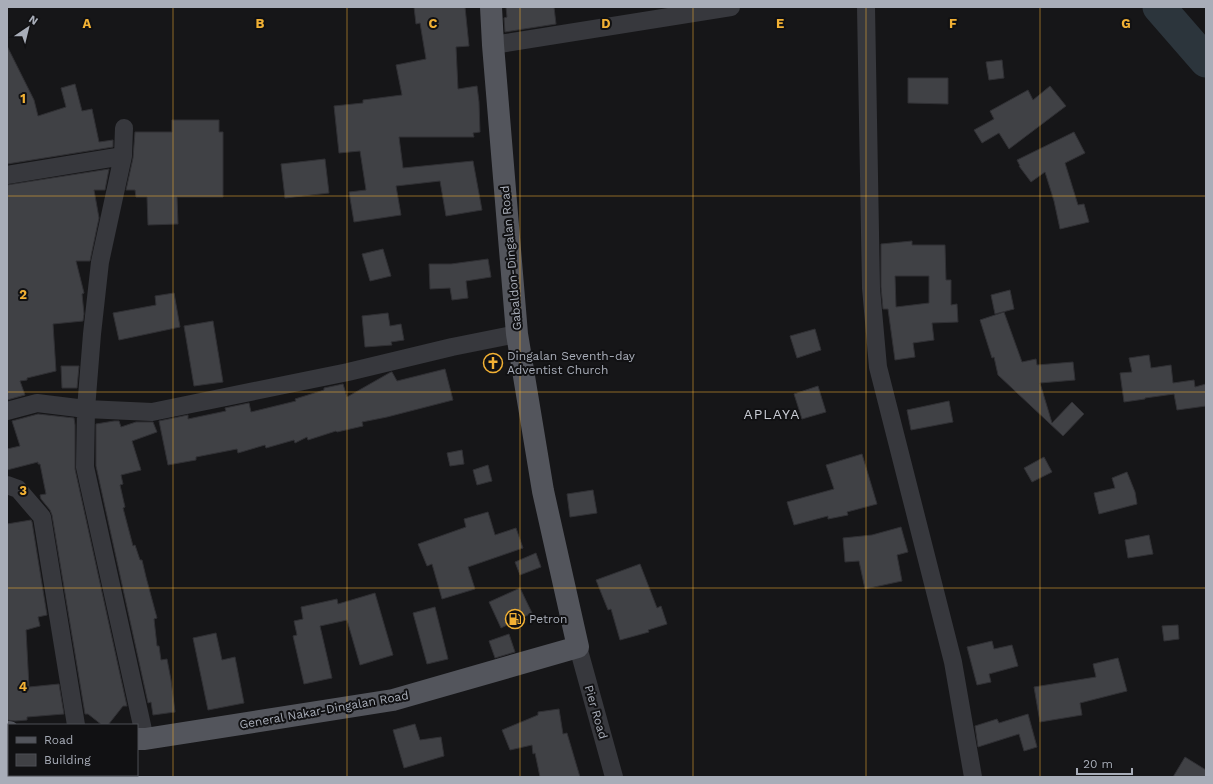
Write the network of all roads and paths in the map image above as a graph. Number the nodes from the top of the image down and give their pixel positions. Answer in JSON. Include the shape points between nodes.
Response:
{"nodes":[{"id":1,"x":491,"y":7,"type":"edge"},
{"id":2,"x":731,"y":7,"type":"edge"},
{"id":3,"x":866,"y":7,"type":"edge"},
{"id":4,"x":493,"y":45,"type":"junction"},
{"id":5,"x":124,"y":128,"type":"dead end"},
{"id":6,"x":123,"y":156,"type":"junction"},
{"id":7,"x":7,"y":175,"type":"edge"},
{"id":8,"x":517,"y":334,"type":"junction"},
{"id":9,"x":86,"y":409,"type":"junction"},
{"id":10,"x":7,"y":412,"type":"edge"},
{"id":11,"x":7,"y":485,"type":"edge"},
{"id":12,"x":578,"y":647,"type":"junction"},
{"id":13,"x":76,"y":724,"type":"edge"},
{"id":14,"x":138,"y":724,"type":"edge"},
{"id":15,"x":138,"y":724,"type":"edge"},
{"id":16,"x":141,"y":739,"type":"edge"},
{"id":17,"x":614,"y":777,"type":"edge"},
{"id":18,"x":973,"y":777,"type":"edge"}],
"edges":[{"from":1,"to":4,"type":"main road","name":"Gabaldon-Dingalan Road"},
{"from":2,"to":4,"type":"street"},
{"from":3,"to":18,"type":"street","via":[[871,288],[878,367],[954,662]]},
{"from":4,"to":8,"type":"main road","name":"Gabaldon-Dingalan Road"},
{"from":5,"to":6,"type":"street"},
{"from":6,"to":7,"type":"street"},
{"from":6,"to":9,"type":"street","via":[[100,262]]},
{"from":8,"to":9,"type":"street","via":[[152,412]]},
{"from":8,"to":12,"type":"main road","name":"Gabaldon-Dingalan Road","via":[[544,491]]},
{"from":9,"to":10,"type":"street","via":[[37,403]]},
{"from":9,"to":14,"type":"street","via":[[85,467]]},
{"from":11,"to":13,"type":"street","via":[[18,489],[42,517]]},
{"from":12,"to":16,"type":"main road","name":"General Nakar-Dingalan Road","via":[[393,700]]},
{"from":12,"to":17,"type":"street","name":"Pier Road"},
{"from":15,"to":16,"type":"street"}]}
